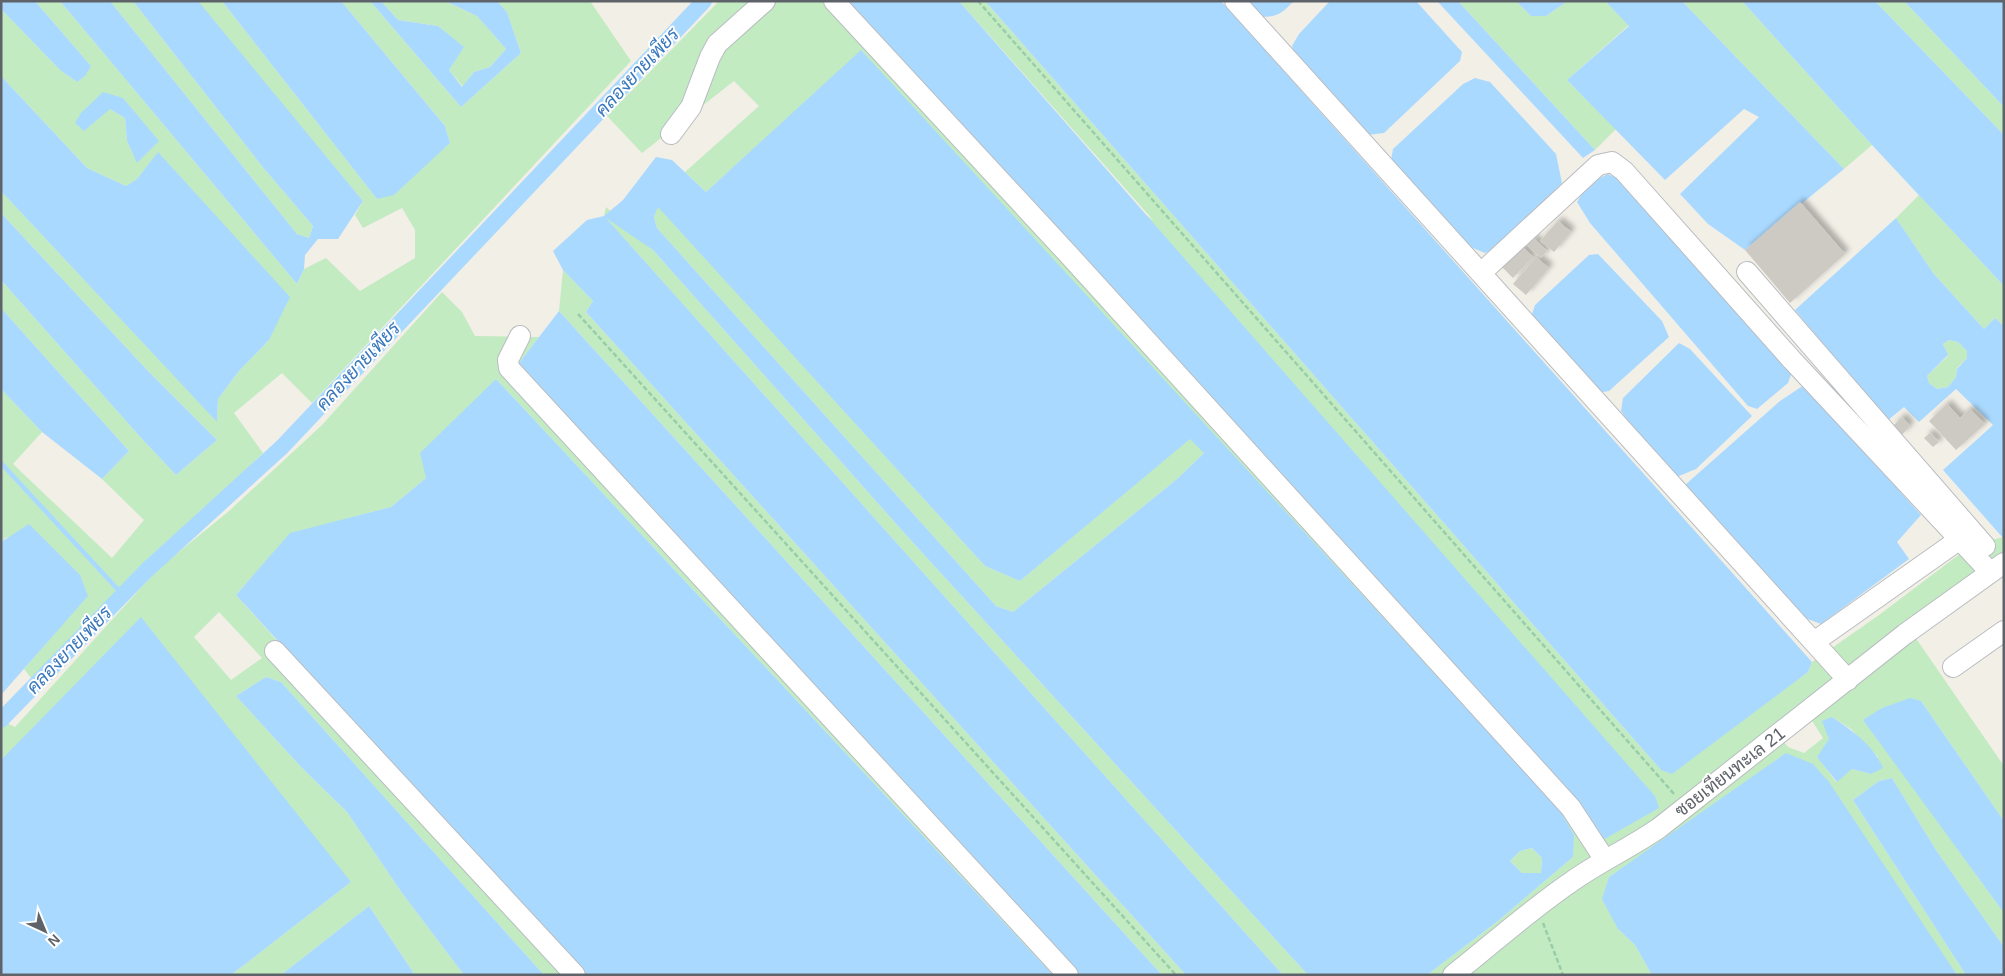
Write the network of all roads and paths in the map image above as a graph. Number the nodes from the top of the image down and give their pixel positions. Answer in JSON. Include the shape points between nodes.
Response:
{"nodes":[{"id":1,"x":765,"y":1,"type":"edge"},
{"id":2,"x":834,"y":1,"type":"edge"},
{"id":3,"x":978,"y":1,"type":"edge"},
{"id":4,"x":1235,"y":1,"type":"edge"},
{"id":5,"x":670,"y":134,"type":"dead end"},
{"id":6,"x":1747,"y":272,"type":"dead end"},
{"id":7,"x":1481,"y":273,"type":"junction"},
{"id":8,"x":578,"y":314,"type":"dead end"},
{"id":9,"x":520,"y":336,"type":"dead end"},
{"id":10,"x":1960,"y":539,"type":"junction"},
{"id":11,"x":1998,"y":566,"type":"edge"},
{"id":12,"x":2004,"y":631,"type":"edge"},
{"id":13,"x":1814,"y":642,"type":"junction"},
{"id":14,"x":275,"y":651,"type":"dead end"},
{"id":15,"x":1953,"y":667,"type":"dead end"},
{"id":16,"x":1848,"y":680,"type":"junction"},
{"id":17,"x":1685,"y":807,"type":"junction"},
{"id":18,"x":1605,"y":860,"type":"junction"},
{"id":19,"x":1537,"y":907,"type":"junction"},
{"id":20,"x":575,"y":975,"type":"edge"},
{"id":21,"x":1068,"y":975,"type":"edge"},
{"id":22,"x":1176,"y":975,"type":"edge"},
{"id":23,"x":1453,"y":975,"type":"edge"},
{"id":24,"x":1563,"y":975,"type":"edge"}],
"edges":[{"from":1,"to":5,"type":"street","via":[[717,44],[692,107]]},
{"from":2,"to":18,"type":"street","via":[[1069,254],[1571,808]]},
{"from":3,"to":17,"type":"path"},
{"from":4,"to":7,"type":"street"},
{"from":6,"to":11,"type":"street"},
{"from":7,"to":10,"type":"street","via":[[1598,165],[1612,162],[1624,171],[1792,360]]},
{"from":7,"to":13,"type":"street"},
{"from":8,"to":22,"type":"path"},
{"from":9,"to":21,"type":"street","via":[[508,360],[509,368]]},
{"from":10,"to":11,"type":"street"},
{"from":10,"to":13,"type":"street"},
{"from":11,"to":16,"type":"street","name":"ซอยเทียนทะเล 21"},
{"from":12,"to":15,"type":"street"},
{"from":13,"to":16,"type":"street"},
{"from":14,"to":20,"type":"street"},
{"from":16,"to":17,"type":"street","name":"ซอยเทียนทะเล 21"},
{"from":17,"to":18,"type":"street","name":"ซอยเทียนทะเล 21","via":[[1636,844]]},
{"from":18,"to":19,"type":"street","name":"ซอยเทียนทะเล 21"},
{"from":19,"to":23,"type":"street","name":"ซอยเทียนทะเล 21"},
{"from":19,"to":24,"type":"path"}]}
